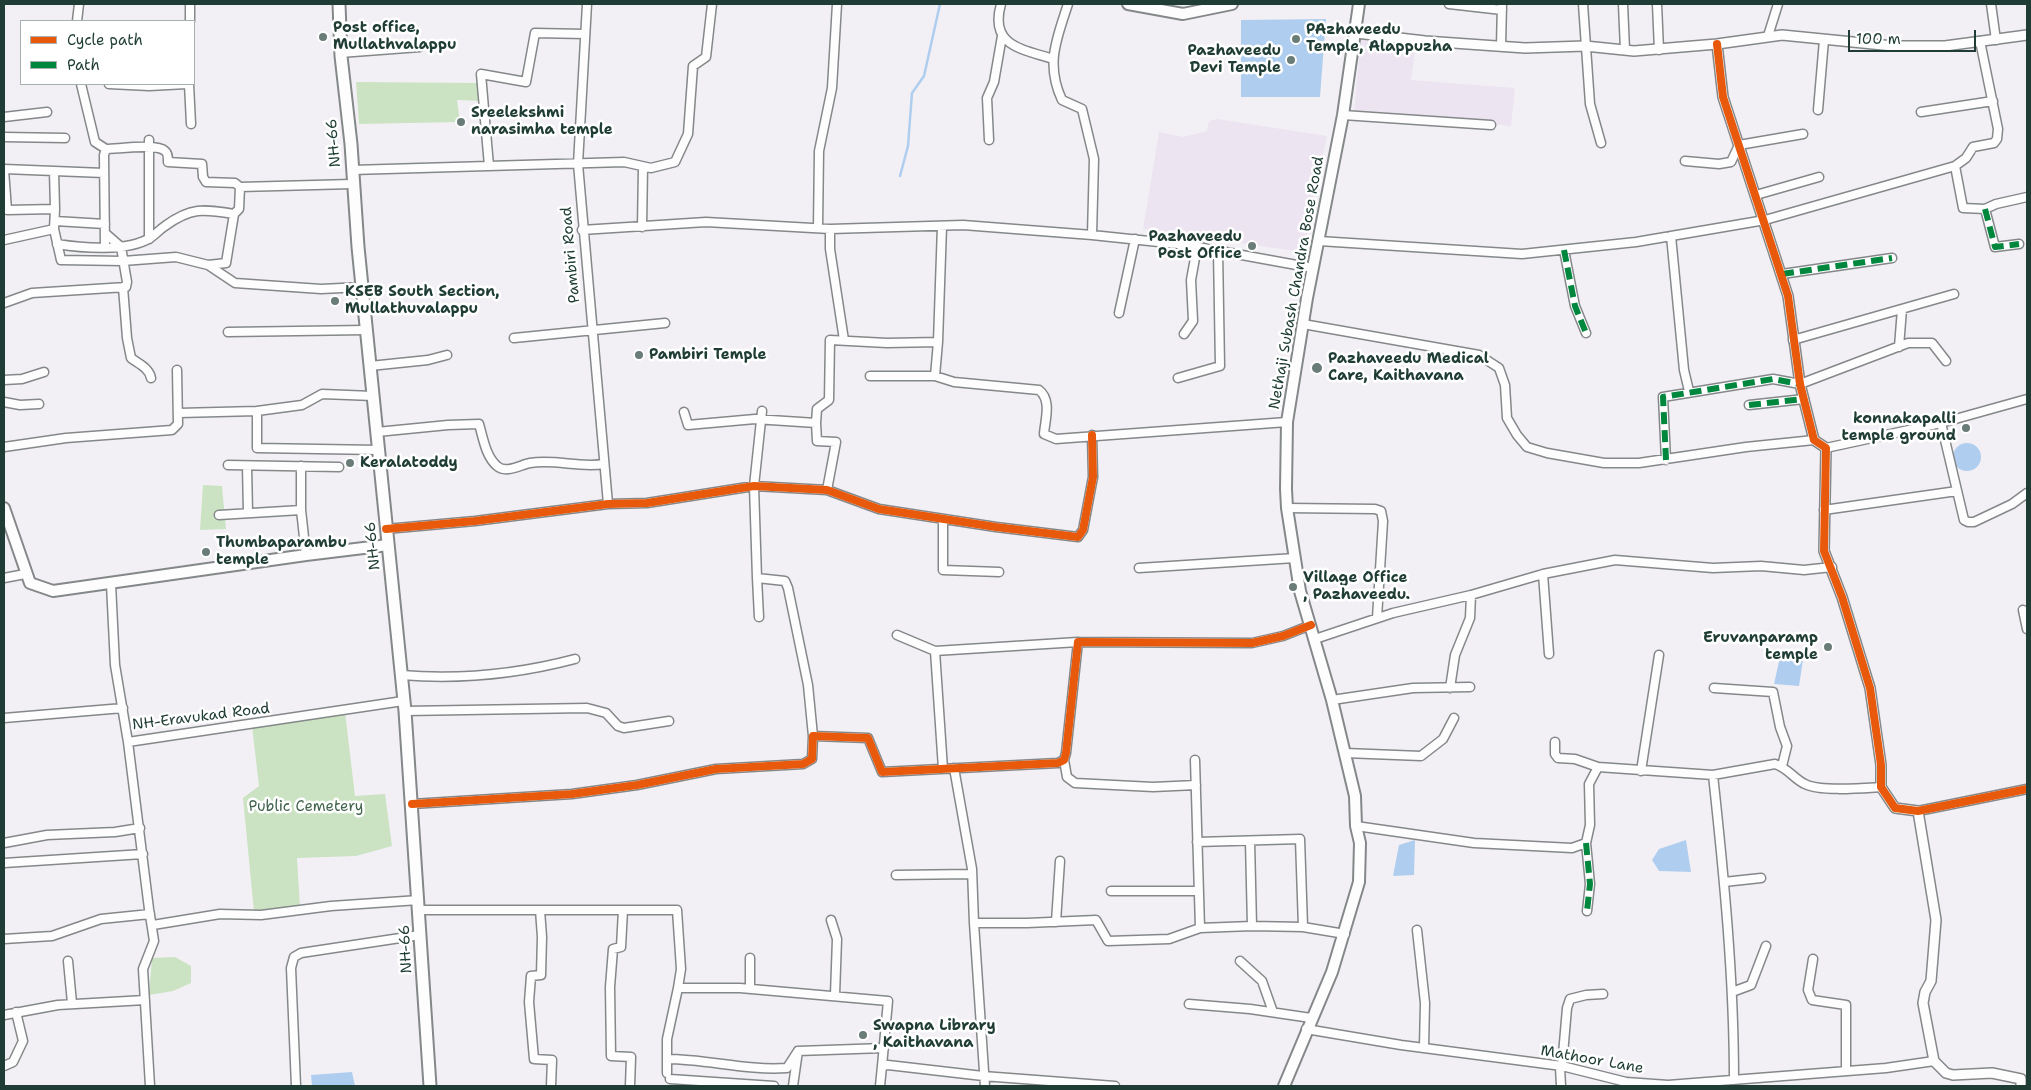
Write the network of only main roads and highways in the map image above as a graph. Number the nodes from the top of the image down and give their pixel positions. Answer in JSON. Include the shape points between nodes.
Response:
{"nodes":[{"id":1,"x":339,"y":4,"type":"edge"},
{"id":2,"x":1128,"y":4,"type":"edge"},
{"id":3,"x":1229,"y":4,"type":"edge"},
{"id":4,"x":1359,"y":4,"type":"edge"},
{"id":5,"x":4,"y":508,"type":"edge"},
{"id":6,"x":388,"y":545,"type":"junction"},
{"id":7,"x":430,"y":1086,"type":"edge"},
{"id":8,"x":1284,"y":1086,"type":"edge"}],
"edges":[{"from":1,"to":6,"type":"main road","name":"NH-66","via":[[340,52]]},
{"from":2,"to":3,"type":"main road","via":[[1183,14]]},
{"from":4,"to":8,"type":"main road","name":"Nethaji Subash Chandra Bose Road","via":[[1343,115],[1287,422],[1287,508],[1300,591],[1332,700],[1354,796],[1360,843],[1359,882],[1332,972]]},
{"from":5,"to":6,"type":"main road","via":[[30,583],[53,591]]},
{"from":6,"to":7,"type":"main road","name":"NH-66","via":[[412,804]]}]}
